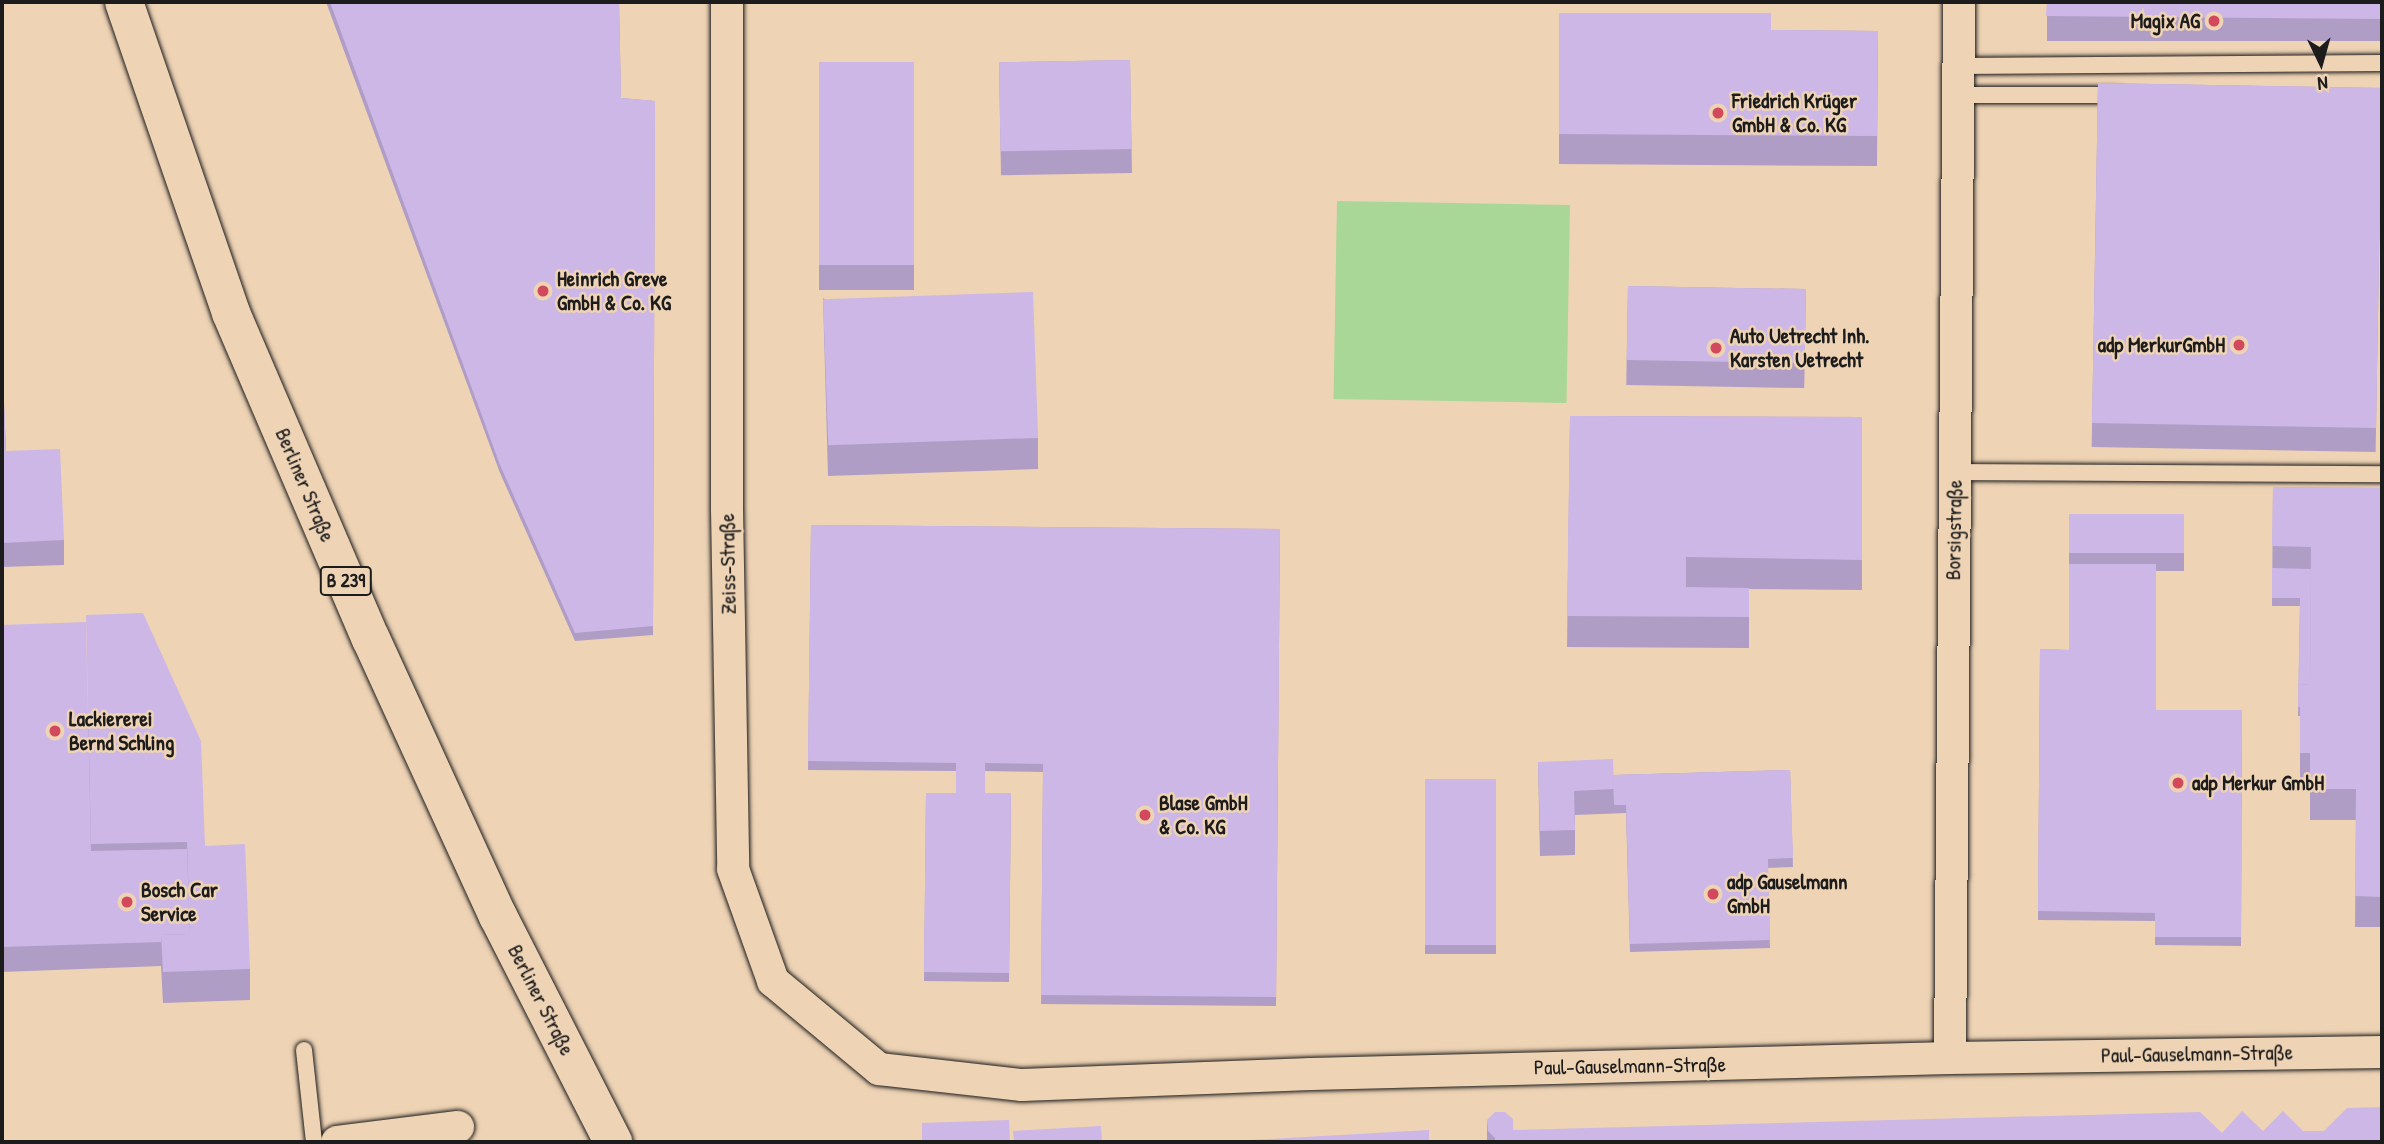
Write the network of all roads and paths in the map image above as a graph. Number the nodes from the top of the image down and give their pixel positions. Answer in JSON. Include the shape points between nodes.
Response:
{"nodes":[{"id":1,"x":124,"y":2,"type":"edge"},
{"id":2,"x":727,"y":2,"type":"edge"},
{"id":3,"x":1959,"y":2,"type":"edge"},
{"id":4,"x":2382,"y":63,"type":"edge"},
{"id":5,"x":1958,"y":80,"type":"junction"},
{"id":6,"x":2139,"y":95,"type":"edge"},
{"id":7,"x":1955,"y":472,"type":"junction"},
{"id":8,"x":2382,"y":474,"type":"edge"},
{"id":9,"x":304,"y":1050,"type":"dead end"},
{"id":10,"x":2382,"y":1052,"type":"edge"},
{"id":11,"x":1950,"y":1058,"type":"junction"},
{"id":12,"x":879,"y":1069,"type":"joint"},
{"id":13,"x":458,"y":1127,"type":"dead end"},
{"id":14,"x":314,"y":1142,"type":"edge"},
{"id":15,"x":337,"y":1142,"type":"edge"},
{"id":16,"x":613,"y":1142,"type":"edge"}],
"edges":[{"from":1,"to":16,"type":"main road","name":"Berliner Straße","number":"B 239","via":[[242,338],[371,639],[498,916]]},
{"from":2,"to":12,"type":"street","name":"Zeiss-Straße","via":[[727,509],[733,869],[773,981]]},
{"from":3,"to":5,"type":"street","name":"Borsigstraße"},
{"from":4,"to":5,"type":"lane"},
{"from":5,"to":6,"type":"lane"},
{"from":5,"to":7,"type":"street","name":"Borsigstraße"},
{"from":7,"to":8,"type":"lane"},
{"from":7,"to":11,"type":"street","name":"Borsigstraße"},
{"from":9,"to":14,"type":"lane"},
{"from":10,"to":11,"type":"street","name":"Paul-Gauselmann-Straße"},
{"from":11,"to":12,"type":"street","name":"Paul-Gauselmann-Straße","via":[[1311,1073],[1022,1085]]},
{"from":13,"to":15,"type":"street"}]}
